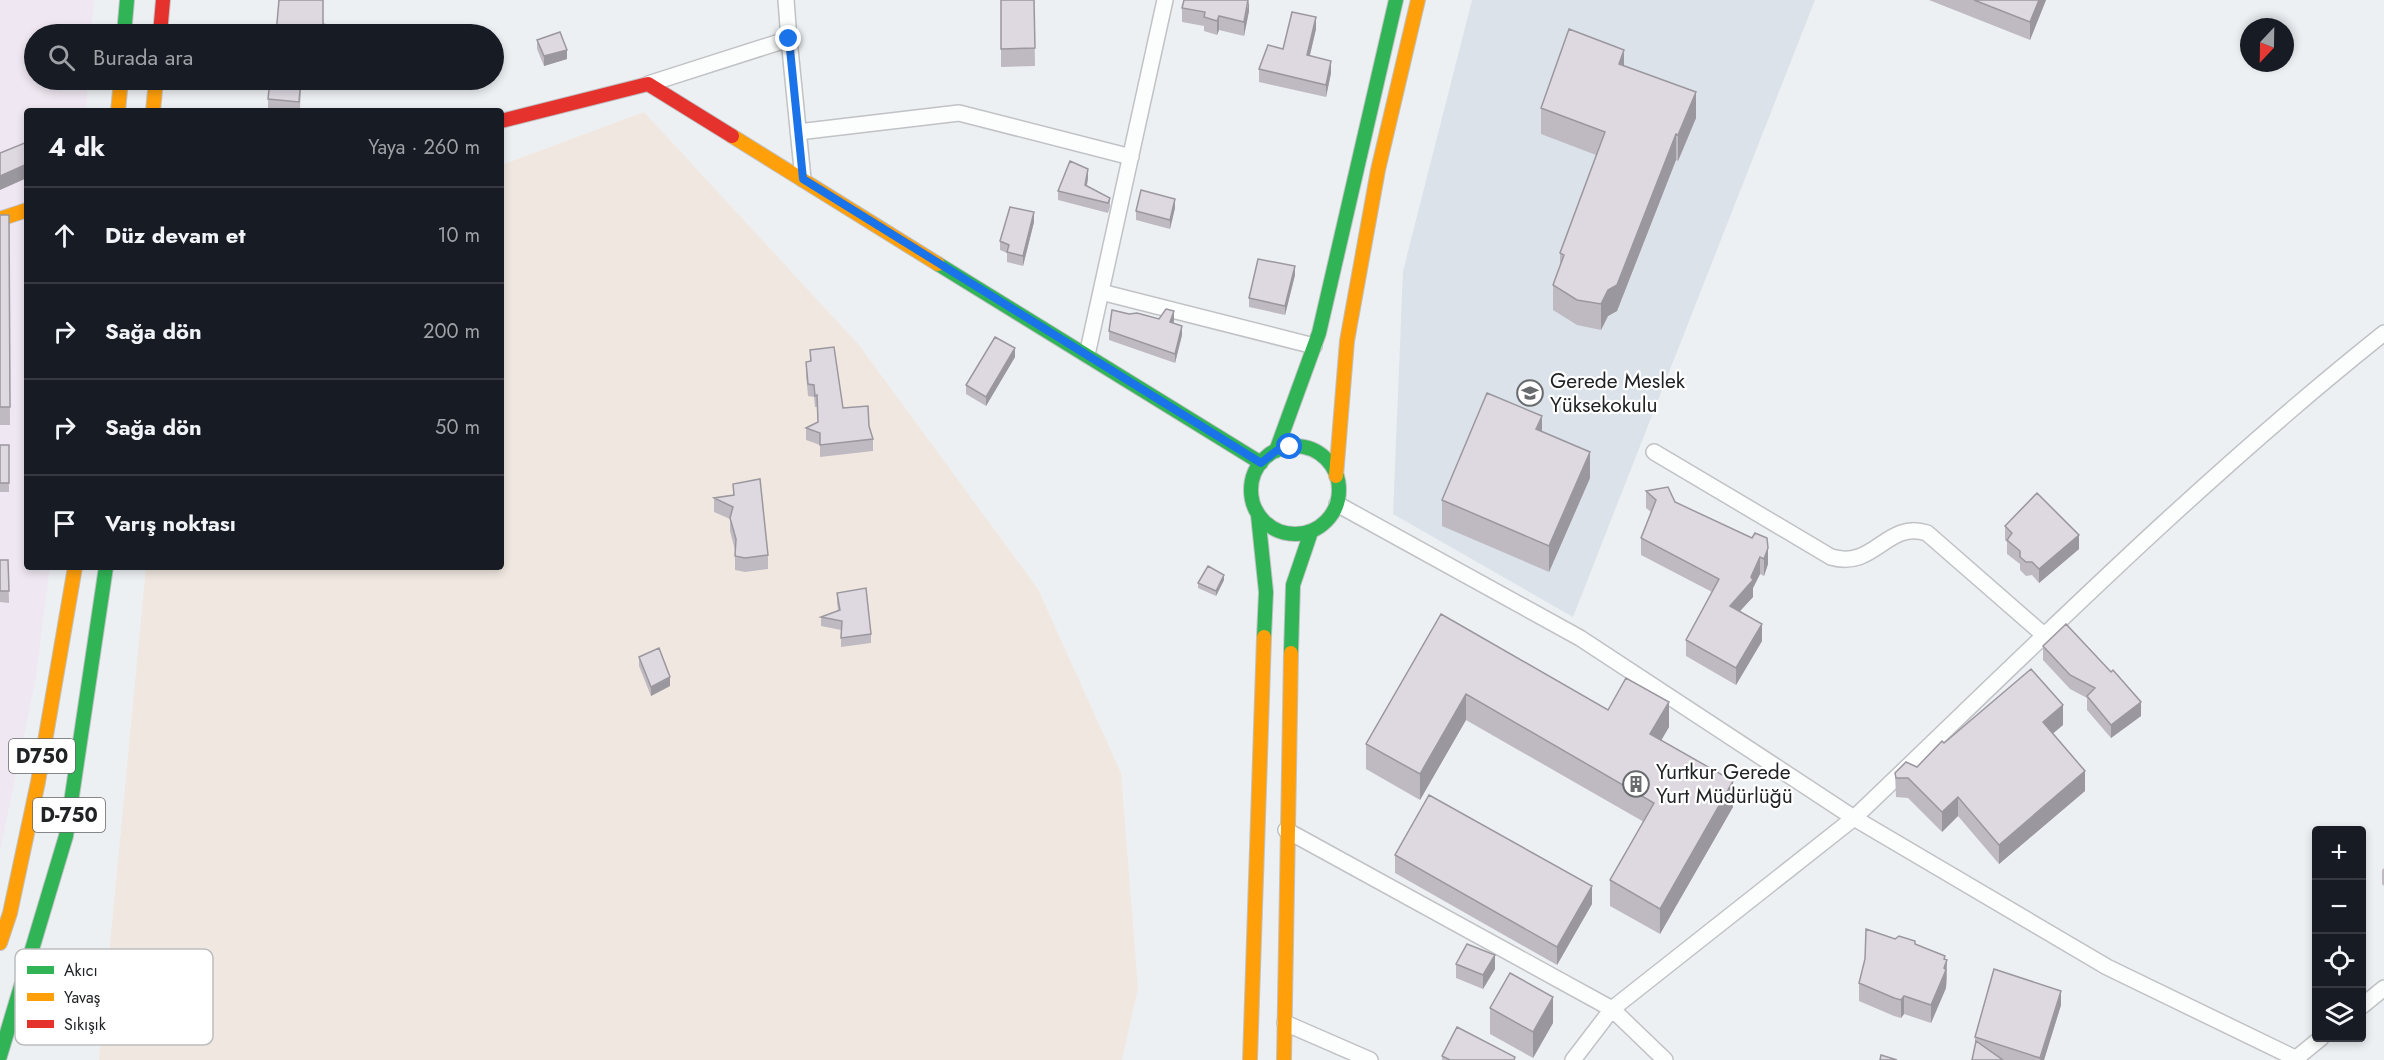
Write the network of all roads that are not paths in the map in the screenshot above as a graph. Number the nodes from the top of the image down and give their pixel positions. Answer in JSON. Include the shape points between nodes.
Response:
{"nodes":[{"id":1,"x":127,"y":0,"type":"edge"},
{"id":2,"x":163,"y":0,"type":"edge"},
{"id":3,"x":786,"y":0,"type":"edge"},
{"id":4,"x":1165,"y":0,"type":"edge"},
{"id":5,"x":1396,"y":0,"type":"edge"},
{"id":6,"x":1418,"y":0,"type":"edge"},
{"id":7,"x":125,"y":24,"type":"edge"},
{"id":8,"x":161,"y":24,"type":"edge"},
{"id":9,"x":789,"y":39,"type":"junction"},
{"id":10,"x":648,"y":84,"type":"junction"},
{"id":11,"x":120,"y":90,"type":"edge"},
{"id":12,"x":155,"y":90,"type":"edge"},
{"id":13,"x":118,"y":108,"type":"edge"},
{"id":14,"x":153,"y":108,"type":"edge"},
{"id":15,"x":504,"y":120,"type":"edge"},
{"id":16,"x":798,"y":132,"type":"junction"},
{"id":17,"x":1131,"y":157,"type":"junction"},
{"id":18,"x":803,"y":179,"type":"junction"},
{"id":19,"x":24,"y":211,"type":"edge"},
{"id":20,"x":0,"y":219,"type":"edge"},
{"id":21,"x":1101,"y":292,"type":"junction"},
{"id":22,"x":2384,"y":333,"type":"edge"},
{"id":23,"x":1314,"y":346,"type":"junction"},
{"id":24,"x":1087,"y":355,"type":"junction"},
{"id":25,"x":1276,"y":451,"type":"junction"},
{"id":26,"x":1654,"y":452,"type":"dead end"},
{"id":27,"x":1261,"y":463,"type":"junction"},
{"id":28,"x":1336,"y":476,"type":"junction"},
{"id":29,"x":1337,"y":504,"type":"junction"},
{"id":30,"x":1258,"y":514,"type":"junction"},
{"id":31,"x":1311,"y":531,"type":"junction"},
{"id":32,"x":74,"y":570,"type":"edge"},
{"id":33,"x":106,"y":570,"type":"edge"},
{"id":34,"x":2045,"y":636,"type":"junction"},
{"id":35,"x":1854,"y":818,"type":"junction"},
{"id":36,"x":1286,"y":830,"type":"junction"},
{"id":37,"x":23,"y":854,"type":"junction"},
{"id":38,"x":0,"y":903,"type":"edge"},
{"id":39,"x":0,"y":943,"type":"edge"},
{"id":40,"x":32,"y":949,"type":"edge"},
{"id":41,"x":2384,"y":988,"type":"edge"},
{"id":42,"x":2366,"y":1002,"type":"edge"},
{"id":43,"x":15,"y":1006,"type":"edge"},
{"id":44,"x":1612,"y":1009,"type":"junction"},
{"id":45,"x":1285,"y":1023,"type":"junction"},
{"id":46,"x":2316,"y":1042,"type":"edge"},
{"id":47,"x":0,"y":1056,"type":"edge"},
{"id":48,"x":2296,"y":1059,"type":"edge"},
{"id":49,"x":1250,"y":1060,"type":"edge"},
{"id":50,"x":1284,"y":1060,"type":"edge"},
{"id":51,"x":1370,"y":1060,"type":"edge"},
{"id":52,"x":1573,"y":1060,"type":"edge"},
{"id":53,"x":1665,"y":1060,"type":"edge"}],
"edges":[{"from":1,"to":7,"type":"main road"},
{"from":2,"to":8,"type":"main road"},
{"from":3,"to":9,"type":"street"},
{"from":4,"to":17,"type":"street"},
{"from":5,"to":23,"type":"main road"},
{"from":6,"to":28,"type":"main road","via":[[1378,171],[1347,341]]},
{"from":9,"to":10,"type":"street"},
{"from":9,"to":16,"type":"street"},
{"from":10,"to":15,"type":"main road"},
{"from":10,"to":18,"type":"main road"},
{"from":11,"to":13,"type":"main road"},
{"from":12,"to":14,"type":"main road"},
{"from":16,"to":17,"type":"street","via":[[959,113]]},
{"from":16,"to":18,"type":"street"},
{"from":17,"to":21,"type":"street"},
{"from":18,"to":24,"type":"main road"},
{"from":19,"to":20,"type":"main road"},
{"from":21,"to":23,"type":"street"},
{"from":21,"to":24,"type":"street"},
{"from":22,"to":34,"type":"street","via":[[2309,392]]},
{"from":23,"to":25,"type":"main road"},
{"from":24,"to":27,"type":"main road"},
{"from":25,"to":27,"type":"main road"},
{"from":25,"to":28,"type":"main road","via":[[1290,447],[1318,453]]},
{"from":26,"to":34,"type":"street","via":[[1831,557],[1862,557],[1903,531],[1927,533]]},
{"from":27,"to":30,"type":"main road","via":[[1251,488]]},
{"from":28,"to":29,"type":"main road"},
{"from":29,"to":31,"type":"main road","via":[[1327,520]]},
{"from":29,"to":35,"type":"street","via":[[1580,638]]},
{"from":30,"to":31,"type":"main road","via":[[1282,532]]},
{"from":30,"to":49,"type":"main road","via":[[1266,592]]},
{"from":31,"to":36,"type":"main road","via":[[1293,585]]},
{"from":32,"to":37,"type":"main road","number":"D750"},
{"from":33,"to":40,"type":"main road","number":"D-750","via":[[66,836]]},
{"from":34,"to":35,"type":"street"},
{"from":35,"to":44,"type":"street"},
{"from":35,"to":48,"type":"street","via":[[2107,967]]},
{"from":36,"to":44,"type":"street"},
{"from":36,"to":45,"type":"main road"},
{"from":37,"to":38,"type":"main road"},
{"from":37,"to":39,"type":"main road","number":"D750"},
{"from":41,"to":42,"type":"street"},
{"from":43,"to":47,"type":"main road","number":"D-750"},
{"from":44,"to":52,"type":"street"},
{"from":44,"to":53,"type":"street"},
{"from":45,"to":50,"type":"main road"},
{"from":45,"to":51,"type":"street"},
{"from":46,"to":48,"type":"street"}]}
